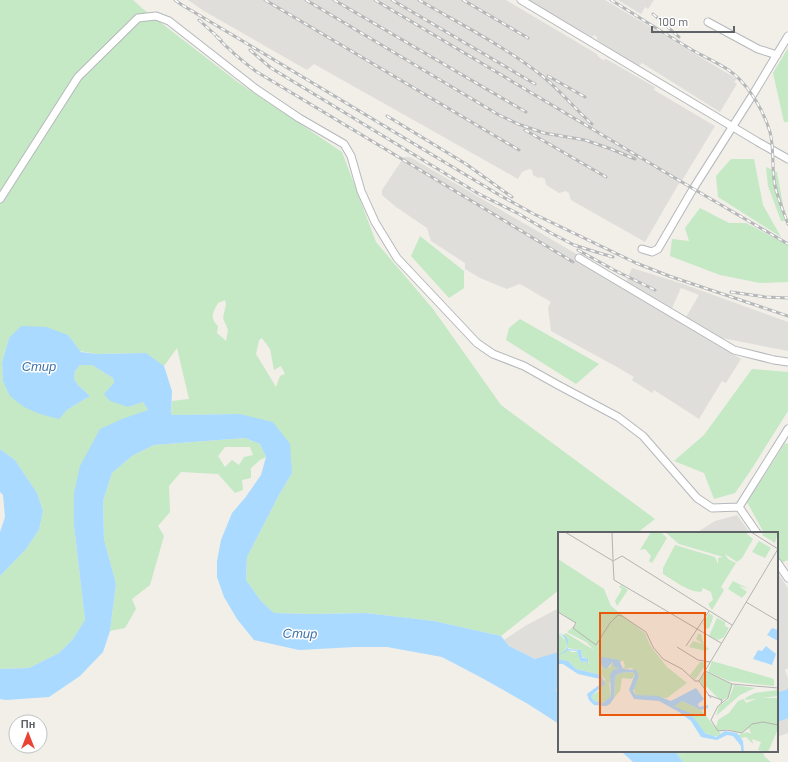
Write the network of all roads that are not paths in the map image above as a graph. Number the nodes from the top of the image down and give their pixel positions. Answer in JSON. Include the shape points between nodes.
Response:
{"nodes":[{"id":1,"x":521,"y":0,"type":"edge"},
{"id":2,"x":708,"y":22,"type":"dead end"},
{"id":3,"x":788,"y":36,"type":"edge"},
{"id":4,"x":777,"y":55,"type":"junction"},
{"id":5,"x":732,"y":127,"type":"junction"},
{"id":6,"x":788,"y":159,"type":"edge"},
{"id":7,"x":0,"y":199,"type":"edge"},
{"id":8,"x":642,"y":249,"type":"dead end"},
{"id":9,"x":579,"y":258,"type":"dead end"},
{"id":10,"x":788,"y":362,"type":"edge"},
{"id":11,"x":787,"y":431,"type":"edge"},
{"id":12,"x":739,"y":507,"type":"junction"},
{"id":13,"x":756,"y":532,"type":"edge"},
{"id":14,"x":778,"y":563,"type":"edge"},
{"id":15,"x":788,"y":578,"type":"edge"}],
"edges":[{"from":1,"to":5,"type":"street"},
{"from":2,"to":4,"type":"street","via":[[758,49]]},
{"from":3,"to":4,"type":"street"},
{"from":4,"to":5,"type":"street"},
{"from":5,"to":6,"type":"street"},
{"from":5,"to":8,"type":"street","via":[[658,249],[652,252]]},
{"from":7,"to":12,"type":"street","via":[[78,77],[138,18],[156,16],[169,21],[256,89],[344,144],[351,156],[375,222],[397,258],[477,343],[493,354],[524,366],[618,417],[643,436],[697,498],[712,508]]},
{"from":9,"to":10,"type":"street","via":[[734,350]]},
{"from":11,"to":12,"type":"street"},
{"from":12,"to":13,"type":"street"},
{"from":14,"to":15,"type":"street"}]}
